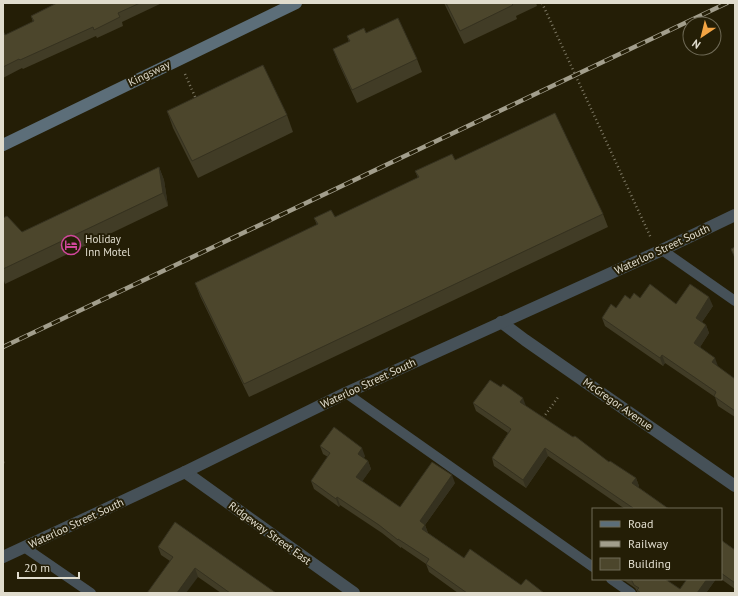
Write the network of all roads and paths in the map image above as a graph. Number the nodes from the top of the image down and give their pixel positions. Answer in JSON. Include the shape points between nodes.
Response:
{"nodes":[{"id":1,"x":296,"y":3,"type":"edge"},
{"id":2,"x":542,"y":3,"type":"edge"},
{"id":3,"x":179,"y":59,"type":"junction"},
{"id":4,"x":199,"y":104,"type":"edge"},
{"id":5,"x":3,"y":145,"type":"edge"},
{"id":6,"x":735,"y":214,"type":"edge"},
{"id":7,"x":660,"y":251,"type":"junction"},
{"id":8,"x":735,"y":301,"type":"edge"},
{"id":9,"x":501,"y":322,"type":"junction"},
{"id":10,"x":346,"y":393,"type":"junction"},
{"id":11,"x":559,"y":396,"type":"dead end"},
{"id":12,"x":543,"y":418,"type":"edge"},
{"id":13,"x":185,"y":472,"type":"junction"},
{"id":14,"x":735,"y":486,"type":"edge"},
{"id":15,"x":24,"y":547,"type":"junction"},
{"id":16,"x":3,"y":557,"type":"edge"},
{"id":17,"x":592,"y":566,"type":"edge"},
{"id":18,"x":612,"y":580,"type":"edge"},
{"id":19,"x":91,"y":593,"type":"edge"},
{"id":20,"x":354,"y":593,"type":"edge"},
{"id":21,"x":631,"y":593,"type":"edge"}],
"edges":[{"from":1,"to":3,"type":"main road","name":"Kingsway"},
{"from":2,"to":7,"type":"path","via":[[642,218]]},
{"from":3,"to":4,"type":"path"},
{"from":3,"to":5,"type":"main road","name":"Kingsway"},
{"from":6,"to":7,"type":"street","name":"Waterloo Street South"},
{"from":7,"to":8,"type":"lane"},
{"from":7,"to":9,"type":"street","name":"Waterloo Street South"},
{"from":9,"to":10,"type":"street","name":"Waterloo Street South"},
{"from":9,"to":14,"type":"street","name":"McGregor Avenue"},
{"from":10,"to":13,"type":"street","name":"Waterloo Street South"},
{"from":10,"to":17,"type":"lane"},
{"from":11,"to":12,"type":"path"},
{"from":13,"to":15,"type":"street","name":"Waterloo Street South"},
{"from":13,"to":20,"type":"street","name":"Ridgeway Street East"},
{"from":15,"to":16,"type":"street","name":"Waterloo Street South"},
{"from":15,"to":19,"type":"lane"},
{"from":18,"to":21,"type":"lane"}]}
